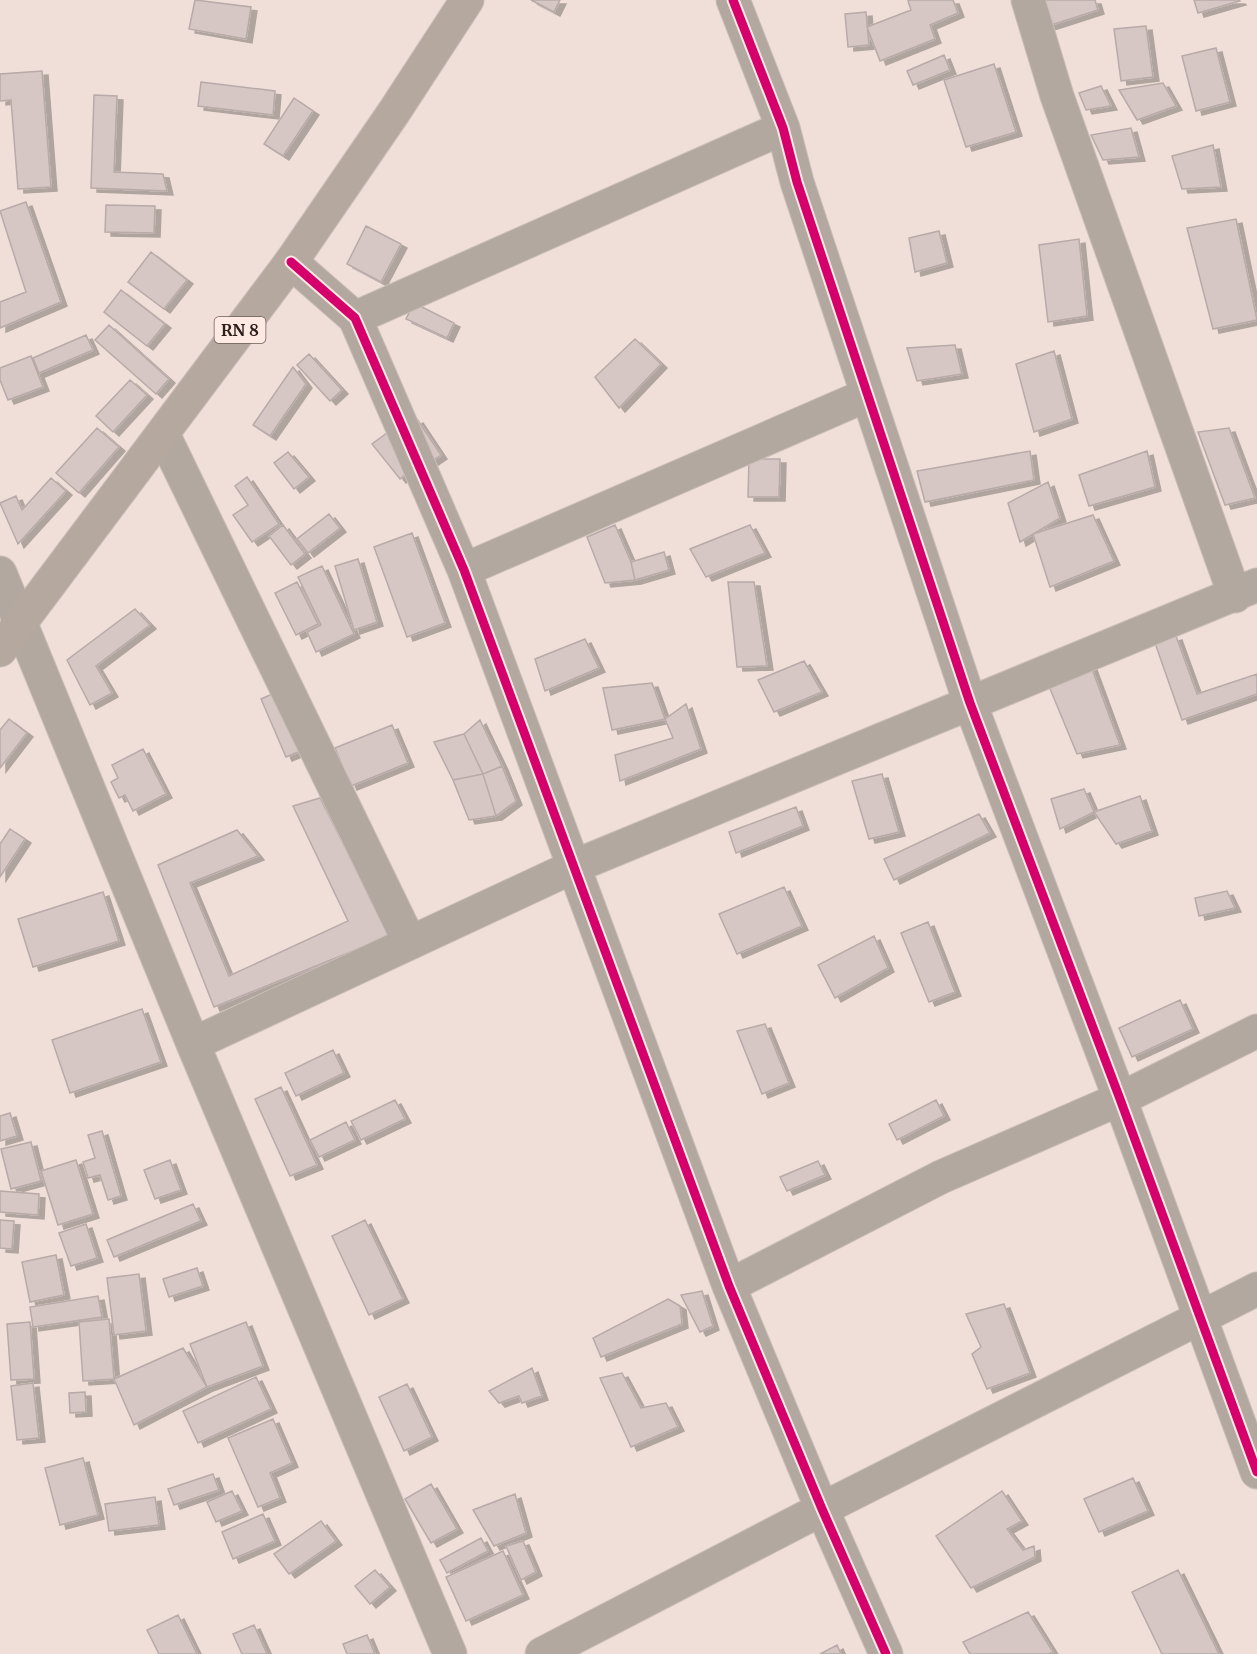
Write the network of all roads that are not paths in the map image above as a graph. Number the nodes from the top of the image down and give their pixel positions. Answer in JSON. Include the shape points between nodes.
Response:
{"nodes":[{"id":1,"x":467,"y":0,"type":"edge"},
{"id":2,"x":733,"y":0,"type":"edge"},
{"id":3,"x":1028,"y":0,"type":"edge"},
{"id":4,"x":783,"y":128,"type":"junction"},
{"id":5,"x":291,"y":262,"type":"junction"},
{"id":6,"x":355,"y":318,"type":"junction"},
{"id":7,"x":867,"y":395,"type":"junction"},
{"id":8,"x":163,"y":434,"type":"junction"},
{"id":9,"x":464,"y":570,"type":"junction"},
{"id":10,"x":0,"y":573,"type":"edge"},
{"id":11,"x":1246,"y":590,"type":"edge"},
{"id":12,"x":22,"y":623,"type":"junction"},
{"id":13,"x":0,"y":650,"type":"edge"},
{"id":14,"x":970,"y":703,"type":"junction"},
{"id":15,"x":575,"y":866,"type":"junction"},
{"id":16,"x":410,"y":944,"type":"junction"},
{"id":17,"x":1257,"y":1031,"type":"edge"},
{"id":18,"x":193,"y":1044,"type":"junction"},
{"id":19,"x":1119,"y":1099,"type":"junction"},
{"id":20,"x":729,"y":1286,"type":"junction"},
{"id":21,"x":1257,"y":1290,"type":"edge"},
{"id":22,"x":1200,"y":1318,"type":"junction"},
{"id":23,"x":1257,"y":1472,"type":"edge"},
{"id":24,"x":822,"y":1509,"type":"junction"},
{"id":25,"x":450,"y":1654,"type":"edge"},
{"id":26,"x":542,"y":1654,"type":"edge"},
{"id":27,"x":886,"y":1654,"type":"edge"}],
"edges":[{"from":1,"to":5,"type":"main road","number":"RN 8"},
{"from":2,"to":4,"type":"street"},
{"from":3,"to":11,"type":"street","via":[[1057,96]]},
{"from":4,"to":6,"type":"street"},
{"from":4,"to":7,"type":"street","via":[[796,182]]},
{"from":5,"to":6,"type":"street"},
{"from":5,"to":8,"type":"main road","number":"RN 8"},
{"from":6,"to":9,"type":"street"},
{"from":7,"to":9,"type":"street"},
{"from":7,"to":14,"type":"street"},
{"from":8,"to":12,"type":"main road","number":"RN 8"},
{"from":8,"to":16,"type":"street"},
{"from":9,"to":15,"type":"street"},
{"from":10,"to":12,"type":"street"},
{"from":11,"to":14,"type":"street"},
{"from":12,"to":13,"type":"main road","number":"RN 8"},
{"from":12,"to":18,"type":"street"},
{"from":14,"to":15,"type":"street"},
{"from":14,"to":19,"type":"street"},
{"from":15,"to":16,"type":"street"},
{"from":15,"to":20,"type":"street"},
{"from":16,"to":18,"type":"street"},
{"from":17,"to":19,"type":"street"},
{"from":18,"to":25,"type":"street"},
{"from":19,"to":20,"type":"street","via":[[941,1177]]},
{"from":19,"to":22,"type":"street"},
{"from":20,"to":24,"type":"street"},
{"from":21,"to":22,"type":"street"},
{"from":22,"to":23,"type":"street"},
{"from":22,"to":24,"type":"street"},
{"from":24,"to":26,"type":"street"},
{"from":24,"to":27,"type":"street"}]}
